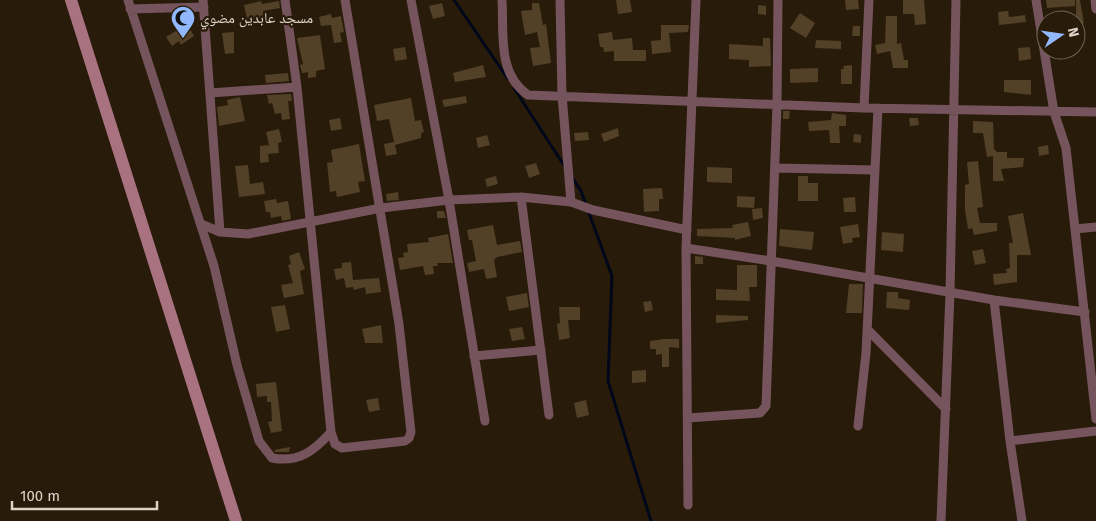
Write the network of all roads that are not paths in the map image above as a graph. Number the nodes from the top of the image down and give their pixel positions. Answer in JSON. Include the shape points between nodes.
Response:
{"nodes":[{"id":1,"x":71,"y":0,"type":"edge"},
{"id":2,"x":287,"y":0,"type":"edge"},
{"id":3,"x":344,"y":0,"type":"edge"},
{"id":4,"x":411,"y":0,"type":"edge"},
{"id":5,"x":502,"y":0,"type":"edge"},
{"id":6,"x":560,"y":0,"type":"edge"},
{"id":7,"x":696,"y":0,"type":"edge"},
{"id":8,"x":778,"y":0,"type":"edge"},
{"id":9,"x":868,"y":0,"type":"edge"},
{"id":10,"x":956,"y":0,"type":"edge"},
{"id":11,"x":1036,"y":0,"type":"edge"},
{"id":12,"x":1095,"y":0,"type":"edge"},
{"id":13,"x":204,"y":3,"type":"edge"},
{"id":14,"x":129,"y":5,"type":"edge"},
{"id":15,"x":1096,"y":9,"type":"edge"},
{"id":16,"x":297,"y":87,"type":"junction"},
{"id":17,"x":210,"y":93,"type":"junction"},
{"id":18,"x":562,"y":96,"type":"junction"},
{"id":19,"x":692,"y":100,"type":"junction"},
{"id":20,"x":777,"y":104,"type":"junction"},
{"id":21,"x":864,"y":108,"type":"junction"},
{"id":22,"x":878,"y":108,"type":"junction"},
{"id":23,"x":954,"y":109,"type":"junction"},
{"id":24,"x":1054,"y":112,"type":"junction"},
{"id":25,"x":1096,"y":112,"type":"edge"},
{"id":26,"x":775,"y":168,"type":"junction"},
{"id":27,"x":875,"y":170,"type":"junction"},
{"id":28,"x":521,"y":197,"type":"junction"},
{"id":29,"x":449,"y":200,"type":"junction"},
{"id":30,"x":571,"y":202,"type":"junction"},
{"id":31,"x":381,"y":208,"type":"junction"},
{"id":32,"x":311,"y":223,"type":"junction"},
{"id":33,"x":201,"y":224,"type":"junction"},
{"id":34,"x":1096,"y":228,"type":"edge"},
{"id":35,"x":1075,"y":229,"type":"junction"},
{"id":36,"x":687,"y":230,"type":"junction"},
{"id":37,"x":220,"y":232,"type":"junction"},
{"id":38,"x":686,"y":248,"type":"junction"},
{"id":39,"x":771,"y":260,"type":"junction"},
{"id":40,"x":870,"y":278,"type":"junction"},
{"id":41,"x":950,"y":293,"type":"junction"},
{"id":42,"x":994,"y":300,"type":"junction"},
{"id":43,"x":1085,"y":312,"type":"junction"},
{"id":44,"x":867,"y":329,"type":"junction"},
{"id":45,"x":541,"y":350,"type":"junction"},
{"id":46,"x":474,"y":356,"type":"junction"},
{"id":47,"x":946,"y":409,"type":"junction"},
{"id":48,"x":549,"y":415,"type":"dead end"},
{"id":49,"x":688,"y":418,"type":"junction"},
{"id":50,"x":1096,"y":419,"type":"edge"},
{"id":51,"x":484,"y":421,"type":"dead end"},
{"id":52,"x":858,"y":426,"type":"dead end"},
{"id":53,"x":1096,"y":431,"type":"edge"},
{"id":54,"x":331,"y":432,"type":"junction"},
{"id":55,"x":1010,"y":441,"type":"junction"},
{"id":56,"x":688,"y":505,"type":"dead end"},
{"id":57,"x":236,"y":521,"type":"edge"},
{"id":58,"x":941,"y":521,"type":"edge"},
{"id":59,"x":1022,"y":521,"type":"edge"}],
"edges":[{"from":1,"to":57,"type":"street"},
{"from":2,"to":16,"type":"street"},
{"from":3,"to":31,"type":"street"},
{"from":4,"to":29,"type":"street"},
{"from":5,"to":18,"type":"street","via":[[505,60],[514,83],[528,95]]},
{"from":6,"to":18,"type":"street"},
{"from":7,"to":19,"type":"street"},
{"from":8,"to":20,"type":"street"},
{"from":9,"to":21,"type":"street"},
{"from":10,"to":23,"type":"street"},
{"from":11,"to":24,"type":"street"},
{"from":12,"to":15,"type":"street"},
{"from":13,"to":14,"type":"street"},
{"from":13,"to":17,"type":"street"},
{"from":14,"to":33,"type":"street"},
{"from":16,"to":17,"type":"street"},
{"from":16,"to":32,"type":"street"},
{"from":17,"to":37,"type":"street"},
{"from":18,"to":19,"type":"street"},
{"from":18,"to":30,"type":"street"},
{"from":19,"to":20,"type":"street"},
{"from":19,"to":36,"type":"street"},
{"from":20,"to":21,"type":"street"},
{"from":20,"to":26,"type":"street"},
{"from":21,"to":22,"type":"street"},
{"from":22,"to":23,"type":"street"},
{"from":22,"to":27,"type":"street"},
{"from":23,"to":24,"type":"street"},
{"from":23,"to":41,"type":"street"},
{"from":24,"to":25,"type":"street"},
{"from":24,"to":35,"type":"street","via":[[1066,148]]},
{"from":26,"to":27,"type":"street"},
{"from":26,"to":39,"type":"street"},
{"from":27,"to":40,"type":"street"},
{"from":28,"to":29,"type":"street"},
{"from":28,"to":30,"type":"street"},
{"from":28,"to":45,"type":"street"},
{"from":29,"to":31,"type":"street"},
{"from":29,"to":46,"type":"street"},
{"from":30,"to":36,"type":"street","via":[[592,210]]},
{"from":31,"to":32,"type":"street"},
{"from":31,"to":54,"type":"street","via":[[411,432],[405,442],[342,448],[335,444]]},
{"from":32,"to":37,"type":"street","via":[[248,234]]},
{"from":32,"to":54,"type":"street"},
{"from":33,"to":37,"type":"street"},
{"from":33,"to":54,"type":"street","via":[[259,441],[272,458],[287,461],[305,455]]},
{"from":34,"to":35,"type":"street"},
{"from":35,"to":43,"type":"street"},
{"from":36,"to":38,"type":"street"},
{"from":38,"to":39,"type":"street"},
{"from":38,"to":49,"type":"street"},
{"from":39,"to":40,"type":"street"},
{"from":39,"to":49,"type":"street","via":[[766,406],[760,413]]},
{"from":40,"to":41,"type":"street"},
{"from":40,"to":44,"type":"street"},
{"from":41,"to":42,"type":"street"},
{"from":41,"to":47,"type":"street"},
{"from":42,"to":43,"type":"street"},
{"from":42,"to":55,"type":"street"},
{"from":43,"to":50,"type":"street"},
{"from":44,"to":47,"type":"street"},
{"from":44,"to":52,"type":"street"},
{"from":45,"to":46,"type":"street"},
{"from":45,"to":48,"type":"street"},
{"from":46,"to":51,"type":"street"},
{"from":47,"to":58,"type":"street"},
{"from":49,"to":56,"type":"street"},
{"from":53,"to":55,"type":"street"},
{"from":55,"to":59,"type":"street"}]}
